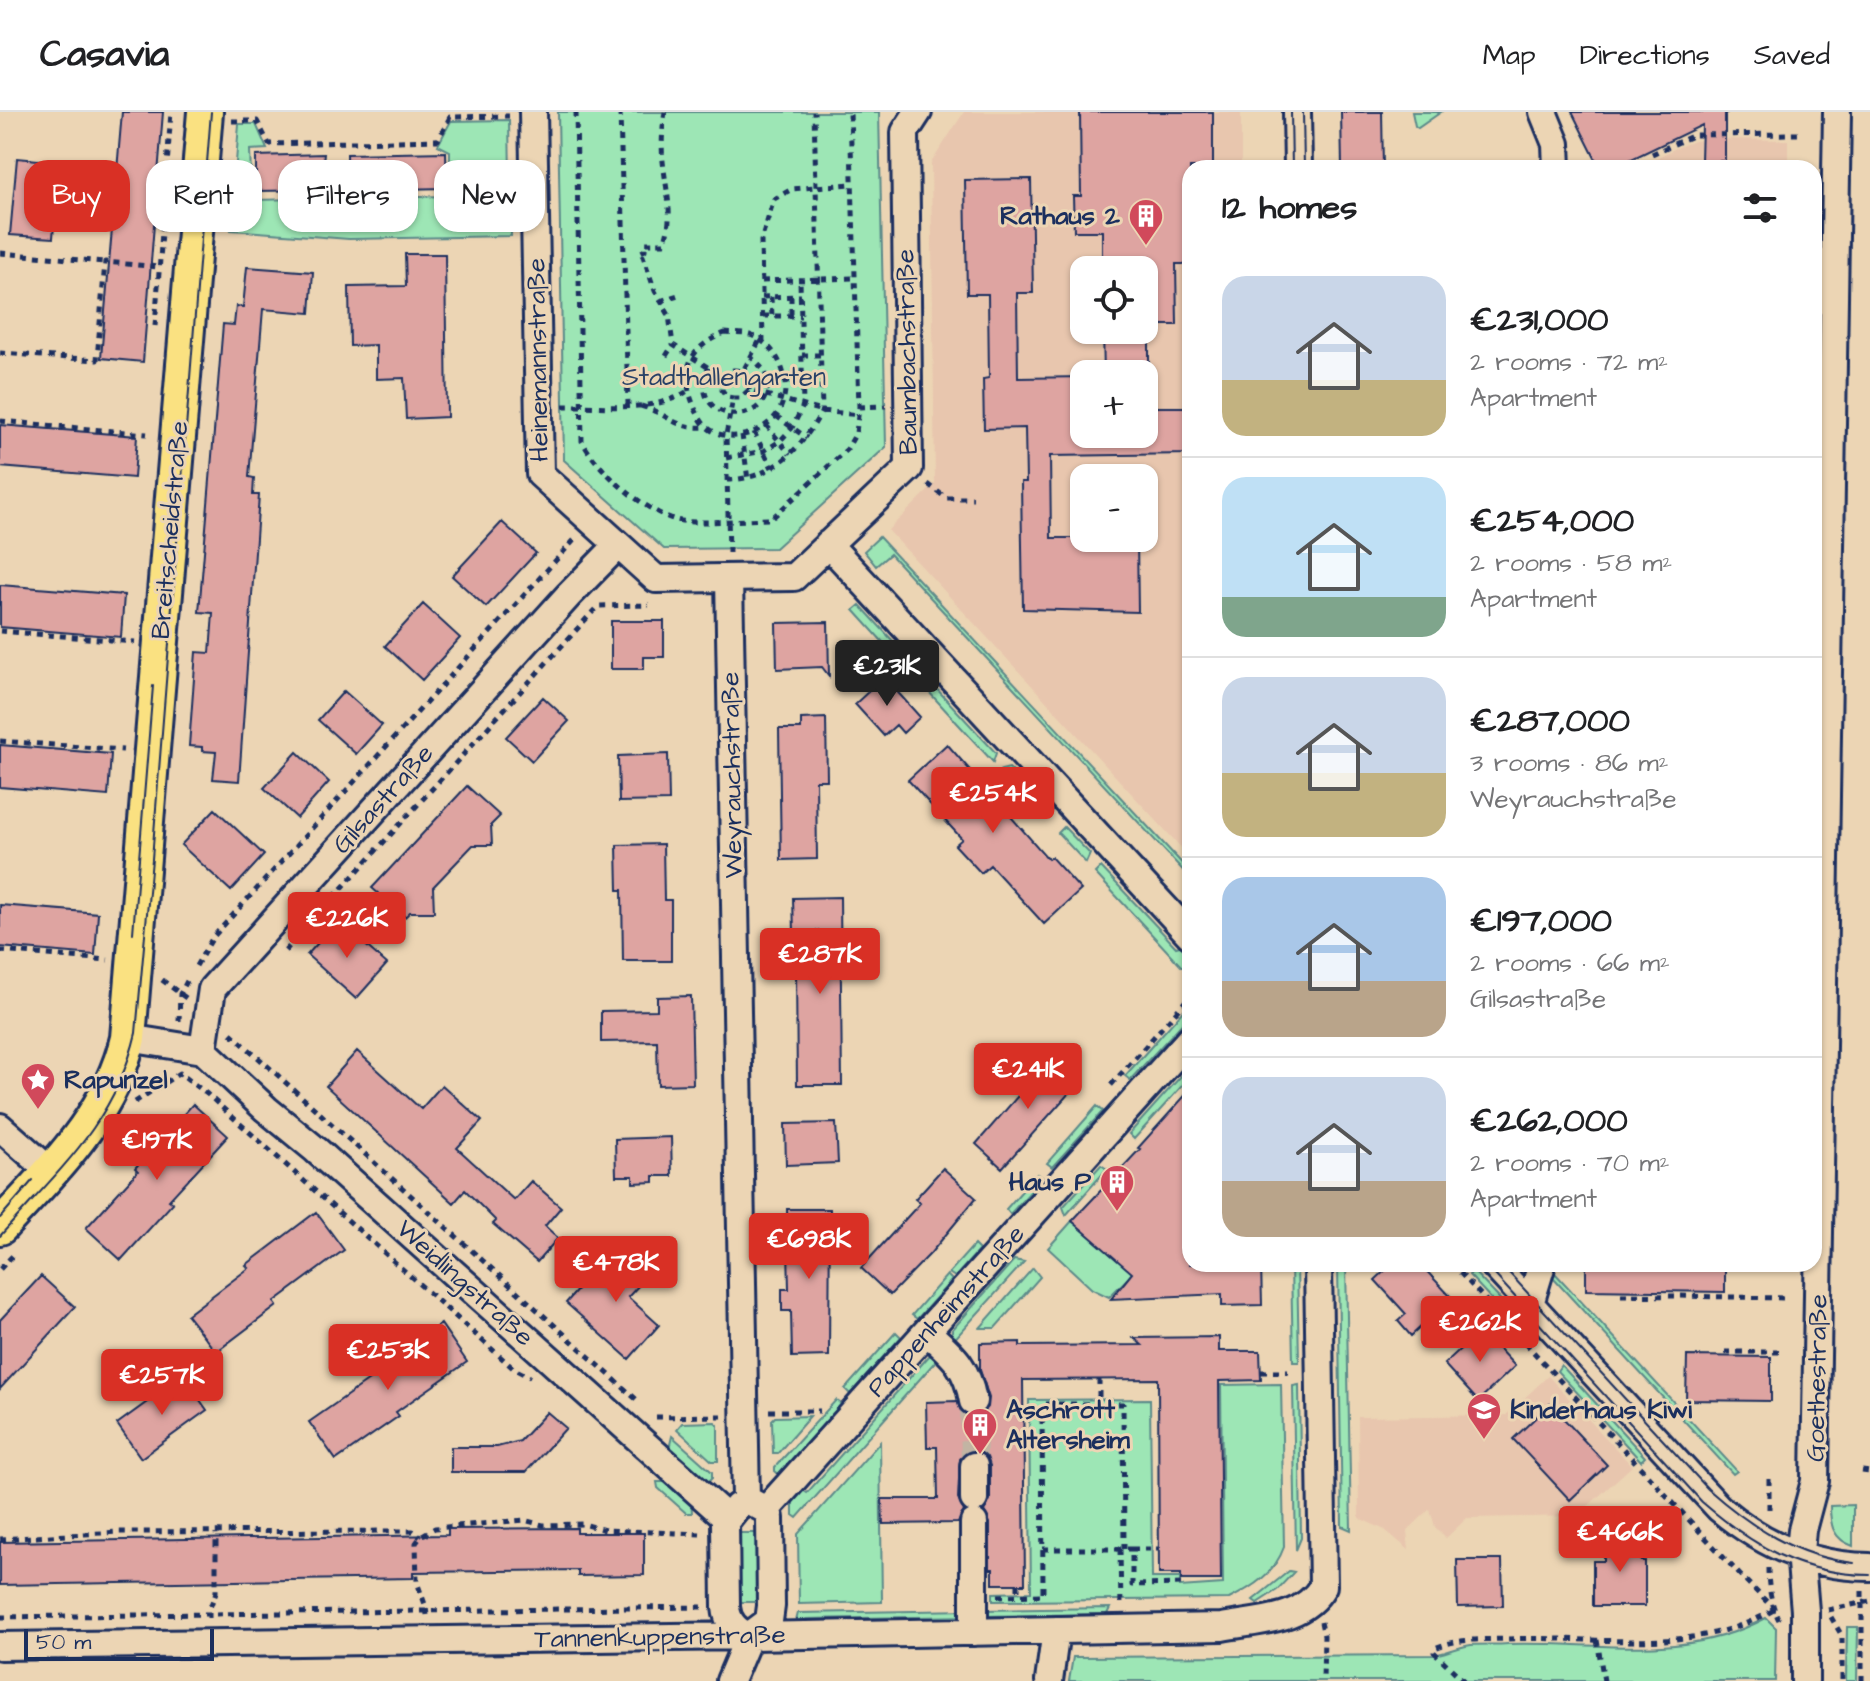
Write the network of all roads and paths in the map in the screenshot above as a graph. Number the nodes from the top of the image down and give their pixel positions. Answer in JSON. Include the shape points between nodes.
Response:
{"nodes":[{"id":1,"x":576,"y":112,"type":"edge"},
{"id":2,"x":620,"y":112,"type":"edge"},
{"id":3,"x":665,"y":112,"type":"edge"},
{"id":4,"x":814,"y":112,"type":"edge"},
{"id":5,"x":850,"y":112,"type":"edge"},
{"id":6,"x":918,"y":112,"type":"edge"},
{"id":7,"x":1297,"y":112,"type":"edge"},
{"id":8,"x":1543,"y":112,"type":"edge"},
{"id":9,"x":1837,"y":112,"type":"edge"},
{"id":10,"x":524,"y":114,"type":"edge"},
{"id":11,"x":204,"y":116,"type":"edge"},
{"id":12,"x":1799,"y":134,"type":"dead end"},
{"id":13,"x":1652,"y":154,"type":"dead end"},
{"id":14,"x":1298,"y":160,"type":"edge"},
{"id":15,"x":1557,"y":160,"type":"edge"},
{"id":16,"x":852,"y":184,"type":"junction"},
{"id":17,"x":816,"y":186,"type":"junction"},
{"id":18,"x":624,"y":250,"type":"junction"},
{"id":19,"x":0,"y":253,"type":"edge"},
{"id":20,"x":639,"y":253,"type":"junction"},
{"id":21,"x":105,"y":262,"type":"junction"},
{"id":22,"x":192,"y":270,"type":"junction"},
{"id":23,"x":855,"y":278,"type":"junction"},
{"id":24,"x":818,"y":279,"type":"junction"},
{"id":25,"x":800,"y":280,"type":"junction"},
{"id":26,"x":762,"y":281,"type":"junction"},
{"id":27,"x":678,"y":295,"type":"dead end"},
{"id":28,"x":791,"y":296,"type":"junction"},
{"id":29,"x":801,"y":296,"type":"junction"},
{"id":30,"x":762,"y":297,"type":"junction"},
{"id":31,"x":771,"y":297,"type":"junction"},
{"id":32,"x":660,"y":301,"type":"junction"},
{"id":33,"x":763,"y":316,"type":"junction"},
{"id":34,"x":772,"y":316,"type":"junction"},
{"id":35,"x":791,"y":316,"type":"junction"},
{"id":36,"x":801,"y":316,"type":"junction"},
{"id":37,"x":762,"y":341,"type":"junction"},
{"id":38,"x":673,"y":345,"type":"junction"},
{"id":39,"x":0,"y":353,"type":"edge"},
{"id":40,"x":802,"y":355,"type":"junction"},
{"id":41,"x":820,"y":355,"type":"junction"},
{"id":42,"x":666,"y":356,"type":"dead end"},
{"id":43,"x":751,"y":357,"type":"junction"},
{"id":44,"x":691,"y":358,"type":"junction"},
{"id":45,"x":709,"y":368,"type":"junction"},
{"id":46,"x":743,"y":371,"type":"junction"},
{"id":47,"x":723,"y":377,"type":"junction"},
{"id":48,"x":803,"y":380,"type":"junction"},
{"id":49,"x":821,"y":380,"type":"junction"},
{"id":50,"x":784,"y":381,"type":"junction"},
{"id":51,"x":1823,"y":382,"type":"edge"},
{"id":52,"x":689,"y":390,"type":"junction"},
{"id":53,"x":749,"y":390,"type":"junction"},
{"id":54,"x":765,"y":395,"type":"junction"},
{"id":55,"x":733,"y":398,"type":"junction"},
{"id":56,"x":783,"y":401,"type":"junction"},
{"id":57,"x":628,"y":405,"type":"junction"},
{"id":58,"x":636,"y":405,"type":"junction"},
{"id":59,"x":558,"y":406,"type":"dead end"},
{"id":60,"x":581,"y":406,"type":"junction"},
{"id":61,"x":803,"y":406,"type":"junction"},
{"id":62,"x":885,"y":406,"type":"dead end"},
{"id":63,"x":859,"y":407,"type":"junction"},
{"id":64,"x":822,"y":411,"type":"junction"},
{"id":65,"x":730,"y":415,"type":"junction"},
{"id":66,"x":859,"y":415,"type":"junction"},
{"id":67,"x":776,"y":416,"type":"junction"},
{"id":68,"x":0,"y":421,"type":"edge"},
{"id":69,"x":766,"y":425,"type":"junction"},
{"id":70,"x":707,"y":427,"type":"junction"},
{"id":71,"x":792,"y":428,"type":"junction"},
{"id":72,"x":754,"y":432,"type":"junction"},
{"id":73,"x":147,"y":434,"type":"dead end"},
{"id":74,"x":726,"y":435,"type":"junction"},
{"id":75,"x":742,"y":435,"type":"junction"},
{"id":76,"x":807,"y":438,"type":"junction"},
{"id":77,"x":780,"y":441,"type":"junction"},
{"id":78,"x":764,"y":451,"type":"junction"},
{"id":79,"x":790,"y":454,"type":"junction"},
{"id":80,"x":744,"y":456,"type":"junction"},
{"id":81,"x":726,"y":458,"type":"junction"},
{"id":82,"x":772,"y":468,"type":"junction"},
{"id":83,"x":727,"y":480,"type":"junction"},
{"id":84,"x":748,"y":480,"type":"junction"},
{"id":85,"x":932,"y":487,"type":"dead end"},
{"id":86,"x":973,"y":498,"type":"dead end"},
{"id":87,"x":1822,"y":519,"type":"edge"},
{"id":88,"x":727,"y":520,"type":"junction"},
{"id":89,"x":577,"y":536,"type":"dead end"},
{"id":90,"x":828,"y":544,"type":"junction"},
{"id":91,"x":618,"y":545,"type":"junction"},
{"id":92,"x":729,"y":566,"type":"junction"},
{"id":93,"x":649,"y":605,"type":"dead end"},
{"id":94,"x":0,"y":631,"type":"edge"},
{"id":95,"x":161,"y":644,"type":"junction"},
{"id":96,"x":0,"y":741,"type":"edge"},
{"id":97,"x":152,"y":753,"type":"junction"},
{"id":98,"x":1182,"y":926,"type":"edge"},
{"id":99,"x":213,"y":937,"type":"dead end"},
{"id":100,"x":0,"y":951,"type":"edge"},
{"id":101,"x":119,"y":951,"type":"junction"},
{"id":102,"x":282,"y":954,"type":"dead end"},
{"id":103,"x":109,"y":973,"type":"dead end"},
{"id":104,"x":159,"y":978,"type":"dead end"},
{"id":105,"x":1182,"y":1005,"type":"edge"},
{"id":106,"x":208,"y":1011,"type":"junction"},
{"id":107,"x":128,"y":1038,"type":"junction"},
{"id":108,"x":1182,"y":1048,"type":"edge"},
{"id":109,"x":203,"y":1050,"type":"junction"},
{"id":110,"x":1103,"y":1094,"type":"dead end"},
{"id":111,"x":131,"y":1104,"type":"dead end"},
{"id":112,"x":0,"y":1127,"type":"edge"},
{"id":113,"x":50,"y":1171,"type":"junction"},
{"id":114,"x":0,"y":1227,"type":"edge"},
{"id":115,"x":1318,"y":1272,"type":"edge"},
{"id":116,"x":1459,"y":1272,"type":"edge"},
{"id":117,"x":1500,"y":1272,"type":"edge"},
{"id":118,"x":1540,"y":1272,"type":"edge"},
{"id":119,"x":1817,"y":1272,"type":"edge"},
{"id":120,"x":1621,"y":1295,"type":"dead end"},
{"id":121,"x":1785,"y":1298,"type":"dead end"},
{"id":122,"x":1530,"y":1304,"type":"junction"},
{"id":123,"x":927,"y":1332,"type":"junction"},
{"id":124,"x":1725,"y":1352,"type":"dead end"},
{"id":125,"x":1784,"y":1352,"type":"dead end"},
{"id":126,"x":1261,"y":1372,"type":"dead end"},
{"id":127,"x":1288,"y":1372,"type":"dead end"},
{"id":128,"x":1099,"y":1379,"type":"dead end"},
{"id":129,"x":535,"y":1380,"type":"dead end"},
{"id":130,"x":767,"y":1396,"type":"dead end"},
{"id":131,"x":830,"y":1399,"type":"dead end"},
{"id":132,"x":973,"y":1401,"type":"tunnel mouth"},
{"id":133,"x":1099,"y":1404,"type":"junction"},
{"id":134,"x":820,"y":1411,"type":"junction"},
{"id":135,"x":756,"y":1413,"type":"junction"},
{"id":136,"x":656,"y":1417,"type":"junction"},
{"id":137,"x":810,"y":1423,"type":"dead end"},
{"id":138,"x":667,"y":1427,"type":"dead end"},
{"id":139,"x":974,"y":1466,"type":"tunnel mouth"},
{"id":140,"x":1862,"y":1471,"type":"dead end"},
{"id":141,"x":1870,"y":1472,"type":"edge"},
{"id":142,"x":746,"y":1509,"type":"junction"},
{"id":143,"x":216,"y":1534,"type":"junction"},
{"id":144,"x":703,"y":1534,"type":"dead end"},
{"id":145,"x":420,"y":1537,"type":"junction"},
{"id":146,"x":0,"y":1539,"type":"edge"},
{"id":147,"x":1043,"y":1549,"type":"junction"},
{"id":148,"x":1122,"y":1549,"type":"junction"},
{"id":149,"x":1132,"y":1549,"type":"junction"},
{"id":150,"x":1159,"y":1549,"type":"dead end"},
{"id":151,"x":1800,"y":1557,"type":"junction"},
{"id":152,"x":1870,"y":1567,"type":"edge"},
{"id":153,"x":1018,"y":1584,"type":"dead end"},
{"id":154,"x":1186,"y":1584,"type":"dead end"},
{"id":155,"x":974,"y":1596,"type":"junction"},
{"id":156,"x":1018,"y":1596,"type":"junction"},
{"id":157,"x":1870,"y":1601,"type":"edge"},
{"id":158,"x":726,"y":1607,"type":"junction"},
{"id":159,"x":427,"y":1611,"type":"junction"},
{"id":160,"x":209,"y":1614,"type":"junction"},
{"id":161,"x":0,"y":1617,"type":"edge"},
{"id":162,"x":1121,"y":1629,"type":"junction"},
{"id":163,"x":1056,"y":1630,"type":"junction"},
{"id":164,"x":974,"y":1632,"type":"junction"},
{"id":165,"x":749,"y":1636,"type":"junction"},
{"id":166,"x":1324,"y":1636,"type":"dead end"},
{"id":167,"x":1597,"y":1640,"type":"junction"},
{"id":168,"x":0,"y":1646,"type":"edge"},
{"id":169,"x":730,"y":1681,"type":"edge"},
{"id":170,"x":1049,"y":1681,"type":"edge"},
{"id":171,"x":1323,"y":1681,"type":"edge"},
{"id":172,"x":1464,"y":1681,"type":"edge"},
{"id":173,"x":1604,"y":1681,"type":"edge"},
{"id":174,"x":1805,"y":1681,"type":"edge"},
{"id":175,"x":1862,"y":1681,"type":"edge"}],
"edges":[{"from":1,"to":60,"type":"path"},
{"from":2,"to":18,"type":"path"},
{"from":3,"to":20,"type":"path","via":[[662,143],[670,228],[664,243],[645,243]]},
{"from":4,"to":17,"type":"path"},
{"from":5,"to":16,"type":"path"},
{"from":6,"to":90,"type":"street","name":"Baumbachstraße","via":[[905,132],[909,468]]},
{"from":7,"to":14,"type":"street"},
{"from":8,"to":15,"type":"street"},
{"from":9,"to":51,"type":"street","name":"Goethestraße"},
{"from":10,"to":11,"type":"path","via":[[450,117],[438,140],[285,144],[269,144],[257,121]]},
{"from":10,"to":91,"type":"street","name":"Heinemannstraße","via":[[540,474]]},
{"from":11,"to":22,"type":"main road","name":"Breitscheidstraße"},
{"from":12,"to":13,"type":"path","via":[[1694,135]]},
{"from":16,"to":17,"type":"path"},
{"from":16,"to":23,"type":"path"},
{"from":17,"to":24,"type":"path"},
{"from":17,"to":26,"type":"path","via":[[792,189],[774,199],[761,241]]},
{"from":18,"to":20,"type":"path"},
{"from":18,"to":57,"type":"path"},
{"from":19,"to":21,"type":"path"},
{"from":20,"to":32,"type":"path"},
{"from":21,"to":22,"type":"path"},
{"from":21,"to":39,"type":"path","via":[[97,360]]},
{"from":22,"to":95,"type":"main road","name":"Breitscheidstraße"},
{"from":23,"to":24,"type":"path"},
{"from":23,"to":63,"type":"path"},
{"from":24,"to":25,"type":"path"},
{"from":24,"to":41,"type":"path"},
{"from":25,"to":26,"type":"path"},
{"from":25,"to":29,"type":"path"},
{"from":26,"to":30,"type":"path"},
{"from":27,"to":32,"type":"path"},
{"from":28,"to":29,"type":"path"},
{"from":28,"to":31,"type":"path"},
{"from":28,"to":35,"type":"path"},
{"from":29,"to":36,"type":"path"},
{"from":30,"to":31,"type":"path"},
{"from":30,"to":33,"type":"path"},
{"from":31,"to":34,"type":"path"},
{"from":32,"to":38,"type":"path","via":[[669,315]]},
{"from":33,"to":34,"type":"path"},
{"from":33,"to":37,"type":"path"},
{"from":34,"to":35,"type":"path"},
{"from":35,"to":36,"type":"path"},
{"from":36,"to":40,"type":"path"},
{"from":37,"to":43,"type":"path"},
{"from":37,"to":44,"type":"path","via":[[725,333],[708,339]]},
{"from":37,"to":50,"type":"path","via":[[779,359]]},
{"from":38,"to":42,"type":"path"},
{"from":38,"to":44,"type":"path"},
{"from":40,"to":41,"type":"path"},
{"from":40,"to":48,"type":"path"},
{"from":41,"to":49,"type":"path"},
{"from":43,"to":46,"type":"path"},
{"from":43,"to":54,"type":"path","via":[[765,371]]},
{"from":44,"to":45,"type":"path"},
{"from":44,"to":52,"type":"path"},
{"from":45,"to":47,"type":"path"},
{"from":45,"to":65,"type":"path","via":[[705,390],[710,403]]},
{"from":46,"to":47,"type":"path"},
{"from":46,"to":53,"type":"path"},
{"from":47,"to":55,"type":"path","via":[[722,390]]},
{"from":48,"to":49,"type":"path"},
{"from":48,"to":50,"type":"path"},
{"from":48,"to":61,"type":"path"},
{"from":49,"to":64,"type":"path"},
{"from":50,"to":56,"type":"path"},
{"from":51,"to":87,"type":"street","name":"Goethestraße"},
{"from":52,"to":58,"type":"path"},
{"from":52,"to":70,"type":"path"},
{"from":53,"to":54,"type":"path"},
{"from":53,"to":55,"type":"path"},
{"from":54,"to":56,"type":"path"},
{"from":54,"to":65,"type":"path","via":[[748,413]]},
{"from":55,"to":65,"type":"path"},
{"from":56,"to":61,"type":"path"},
{"from":56,"to":67,"type":"path"},
{"from":57,"to":58,"type":"path"},
{"from":57,"to":60,"type":"path"},
{"from":58,"to":70,"type":"path","via":[[681,427]]},
{"from":59,"to":60,"type":"path"},
{"from":60,"to":88,"type":"path","via":[[582,441],[590,457],[631,496],[677,521]]},
{"from":61,"to":64,"type":"path"},
{"from":61,"to":71,"type":"path"},
{"from":62,"to":63,"type":"path"},
{"from":63,"to":66,"type":"path"},
{"from":64,"to":66,"type":"path"},
{"from":64,"to":76,"type":"path"},
{"from":65,"to":74,"type":"path"},
{"from":66,"to":88,"type":"path","via":[[847,449],[771,519]]},
{"from":67,"to":69,"type":"path"},
{"from":67,"to":71,"type":"path"},
{"from":68,"to":73,"type":"path"},
{"from":69,"to":72,"type":"path"},
{"from":69,"to":77,"type":"path"},
{"from":70,"to":74,"type":"path"},
{"from":71,"to":76,"type":"path"},
{"from":71,"to":77,"type":"path"},
{"from":72,"to":75,"type":"path"},
{"from":72,"to":78,"type":"path"},
{"from":74,"to":75,"type":"path"},
{"from":74,"to":81,"type":"path"},
{"from":75,"to":80,"type":"path"},
{"from":76,"to":79,"type":"path"},
{"from":77,"to":78,"type":"path"},
{"from":77,"to":79,"type":"path"},
{"from":78,"to":80,"type":"path"},
{"from":78,"to":82,"type":"path"},
{"from":79,"to":82,"type":"path"},
{"from":80,"to":81,"type":"path"},
{"from":80,"to":84,"type":"path"},
{"from":81,"to":83,"type":"path"},
{"from":82,"to":84,"type":"path"},
{"from":83,"to":84,"type":"path"},
{"from":83,"to":88,"type":"path"},
{"from":85,"to":86,"type":"path","via":[[946,498]]},
{"from":88,"to":92,"type":"path"},
{"from":89,"to":99,"type":"path"},
{"from":90,"to":92,"type":"street","name":"Baumbachstraße","via":[[794,577]]},
{"from":90,"to":98,"type":"street"},
{"from":91,"to":92,"type":"street","name":"Heinemannstraße","via":[[656,579]]},
{"from":91,"to":106,"type":"street","name":"Gilsastraße","via":[[230,968],[212,989]]},
{"from":92,"to":135,"type":"street","name":"Weyrauchstraße"},
{"from":93,"to":102,"type":"path","via":[[598,606]]},
{"from":94,"to":95,"type":"path"},
{"from":95,"to":97,"type":"main road","name":"Breitscheidstraße"},
{"from":96,"to":97,"type":"path"},
{"from":97,"to":101,"type":"main road","name":"Breitscheidstraße"},
{"from":100,"to":101,"type":"path"},
{"from":101,"to":103,"type":"path"},
{"from":101,"to":107,"type":"main road"},
{"from":104,"to":106,"type":"path"},
{"from":105,"to":110,"type":"path"},
{"from":106,"to":109,"type":"street","name":"Gilsastraße"},
{"from":106,"to":136,"type":"path"},
{"from":107,"to":109,"type":"street"},
{"from":107,"to":113,"type":"main road","via":[[112,1086],[86,1131]]},
{"from":108,"to":123,"type":"street","name":"Pappenheimstraße"},
{"from":109,"to":142,"type":"street","name":"Weidlingstraße","via":[[266,1109]]},
{"from":111,"to":129,"type":"path","via":[[180,1073],[514,1369]]},
{"from":112,"to":113,"type":"street"},
{"from":113,"to":114,"type":"main road"},
{"from":115,"to":162,"type":"street","name":"Tannenkuppenstraße","via":[[1323,1586],[1315,1600],[1291,1615],[1222,1627]]},
{"from":116,"to":167,"type":"path","via":[[1774,1609],[1675,1641]]},
{"from":117,"to":122,"type":"street"},
{"from":118,"to":122,"type":"street"},
{"from":119,"to":151,"type":"street","name":"Goethestraße","via":[[1815,1481]]},
{"from":120,"to":121,"type":"path"},
{"from":122,"to":151,"type":"street","via":[[1719,1508],[1754,1534]]},
{"from":123,"to":132,"type":"street","via":[[960,1363]]},
{"from":123,"to":142,"type":"street","name":"Pappenheimstraße"},
{"from":124,"to":125,"type":"path"},
{"from":126,"to":127,"type":"path"},
{"from":128,"to":133,"type":"path"},
{"from":130,"to":135,"type":"path"},
{"from":131,"to":134,"type":"path"},
{"from":133,"to":147,"type":"path","via":[[1042,1404]]},
{"from":133,"to":148,"type":"path","via":[[1123,1404]]},
{"from":134,"to":135,"type":"path"},
{"from":134,"to":137,"type":"path"},
{"from":135,"to":136,"type":"path"},
{"from":135,"to":142,"type":"street","name":"Weyrauchstraße"},
{"from":136,"to":138,"type":"path"},
{"from":139,"to":155,"type":"street"},
{"from":140,"to":141,"type":"path"},
{"from":142,"to":158,"type":"street","name":"Weyrauchstraße"},
{"from":142,"to":165,"type":"street","name":"Weyrauchstraße","via":[[770,1518],[769,1621]]},
{"from":143,"to":145,"type":"path","via":[[413,1531]]},
{"from":143,"to":146,"type":"path","via":[[152,1537],[119,1532],[88,1538]]},
{"from":143,"to":160,"type":"path","via":[[216,1592]]},
{"from":144,"to":145,"type":"path","via":[[610,1532],[583,1524],[546,1526],[524,1520],[481,1527],[447,1525]]},
{"from":145,"to":159,"type":"path","via":[[417,1582]]},
{"from":147,"to":148,"type":"path"},
{"from":147,"to":156,"type":"path","via":[[1043,1595]]},
{"from":148,"to":149,"type":"path"},
{"from":148,"to":162,"type":"path"},
{"from":149,"to":150,"type":"path"},
{"from":149,"to":154,"type":"path","via":[[1132,1585]]},
{"from":151,"to":152,"type":"street"},
{"from":151,"to":174,"type":"street","name":"Goethestraße"},
{"from":153,"to":156,"type":"path"},
{"from":155,"to":156,"type":"path"},
{"from":155,"to":164,"type":"street"},
{"from":157,"to":175,"type":"path","via":[[1862,1602]]},
{"from":158,"to":159,"type":"path"},
{"from":158,"to":165,"type":"street","via":[[727,1619]]},
{"from":159,"to":160,"type":"path"},
{"from":160,"to":161,"type":"path"},
{"from":162,"to":163,"type":"street","name":"Tannenkuppenstraße"},
{"from":163,"to":164,"type":"street","name":"Tannenkuppenstraße"},
{"from":163,"to":170,"type":"street"},
{"from":164,"to":165,"type":"street","name":"Tannenkuppenstraße"},
{"from":165,"to":168,"type":"street","name":"Tannenkuppenstraße"},
{"from":165,"to":169,"type":"street"},
{"from":166,"to":171,"type":"path"},
{"from":167,"to":172,"type":"path","via":[[1452,1641],[1435,1648]]},
{"from":167,"to":173,"type":"path"}]}
